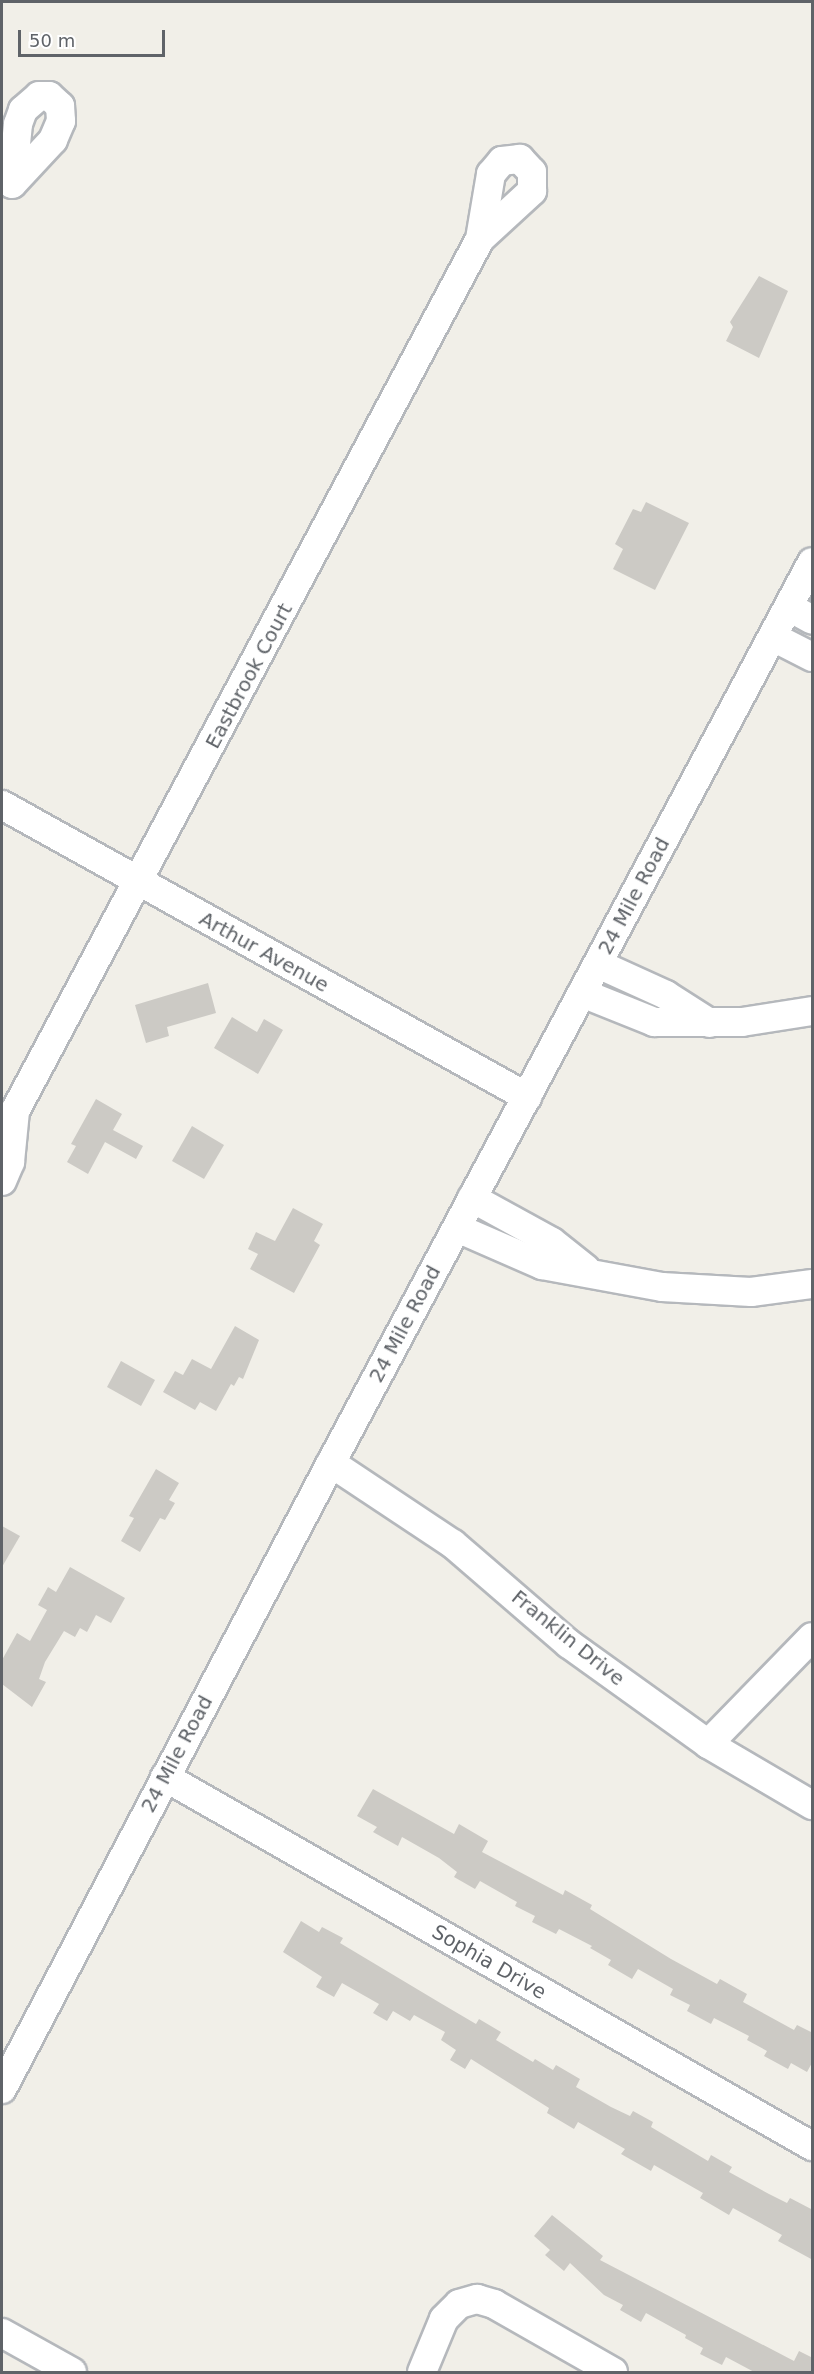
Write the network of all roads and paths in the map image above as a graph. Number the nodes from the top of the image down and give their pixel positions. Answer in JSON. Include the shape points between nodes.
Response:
{"nodes":[{"id":1,"x":480,"y":239,"type":"dead end"},
{"id":2,"x":813,"y":562,"type":"edge"},
{"id":3,"x":801,"y":613,"type":"edge"},
{"id":4,"x":773,"y":637,"type":"junction"},
{"id":5,"x":813,"y":657,"type":"edge"},
{"id":6,"x":2,"y":805,"type":"edge"},
{"id":7,"x":138,"y":882,"type":"junction"},
{"id":8,"x":598,"y":964,"type":"junction"},
{"id":9,"x":582,"y":993,"type":"junction"},
{"id":10,"x":813,"y":1011,"type":"edge"},
{"id":11,"x":710,"y":1023,"type":"junction"},
{"id":12,"x":527,"y":1097,"type":"junction"},
{"id":13,"x":8,"y":1117,"type":"edge"},
{"id":14,"x":2,"y":1181,"type":"edge"},
{"id":15,"x":472,"y":1198,"type":"junction"},
{"id":16,"x":457,"y":1228,"type":"junction"},
{"id":17,"x":588,"y":1270,"type":"junction"},
{"id":18,"x":813,"y":1284,"type":"edge"},
{"id":19,"x":330,"y":1463,"type":"junction"},
{"id":20,"x":813,"y":1637,"type":"edge"},
{"id":21,"x":708,"y":1744,"type":"junction"},
{"id":22,"x":165,"y":1777,"type":"junction"},
{"id":23,"x":813,"y":1805,"type":"edge"},
{"id":24,"x":2,"y":2090,"type":"edge"},
{"id":25,"x":813,"y":2146,"type":"edge"},
{"id":26,"x":2,"y":2333,"type":"edge"},
{"id":27,"x":72,"y":2373,"type":"edge"},
{"id":28,"x":422,"y":2373,"type":"edge"},
{"id":29,"x":613,"y":2373,"type":"edge"}],
"edges":[{"from":1,"to":7,"type":"street","name":"Eastbrook Court"},
{"from":2,"to":3,"type":"street","name":"24 Mile Road"},
{"from":3,"to":4,"type":"street","name":"24 Mile Road"},
{"from":4,"to":5,"type":"street"},
{"from":4,"to":8,"type":"street","name":"24 Mile Road"},
{"from":6,"to":7,"type":"street","name":"Arthur Avenue"},
{"from":7,"to":12,"type":"street","name":"Arthur Avenue"},
{"from":7,"to":13,"type":"street","name":"Eastbrook Court"},
{"from":8,"to":9,"type":"street","name":"24 Mile Road"},
{"from":8,"to":11,"type":"street","via":[[666,995]]},
{"from":9,"to":11,"type":"street","via":[[654,1023]]},
{"from":9,"to":12,"type":"street","name":"24 Mile Road"},
{"from":10,"to":11,"type":"street"},
{"from":12,"to":15,"type":"street","name":"24 Mile Road"},
{"from":13,"to":14,"type":"street","name":"Eastbrook Court","via":[[10,1162]]},
{"from":15,"to":16,"type":"street","name":"24 Mile Road"},
{"from":15,"to":17,"type":"street","via":[[552,1242]]},
{"from":16,"to":17,"type":"street","via":[[542,1264]]},
{"from":16,"to":19,"type":"street","name":"24 Mile Road"},
{"from":17,"to":18,"type":"street","via":[[700,1292],[751,1292]]},
{"from":19,"to":21,"type":"street","name":"Franklin Drive","via":[[453,1544],[569,1644]]},
{"from":19,"to":22,"type":"street","name":"24 Mile Road"},
{"from":20,"to":21,"type":"street"},
{"from":21,"to":23,"type":"street","name":"Franklin Drive"},
{"from":22,"to":24,"type":"street","name":"24 Mile Road"},
{"from":22,"to":25,"type":"street","name":"Sophia Drive"},
{"from":26,"to":27,"type":"street"},
{"from":28,"to":29,"type":"street","via":[[444,2319],[459,2304],[477,2299],[494,2304]]}]}
